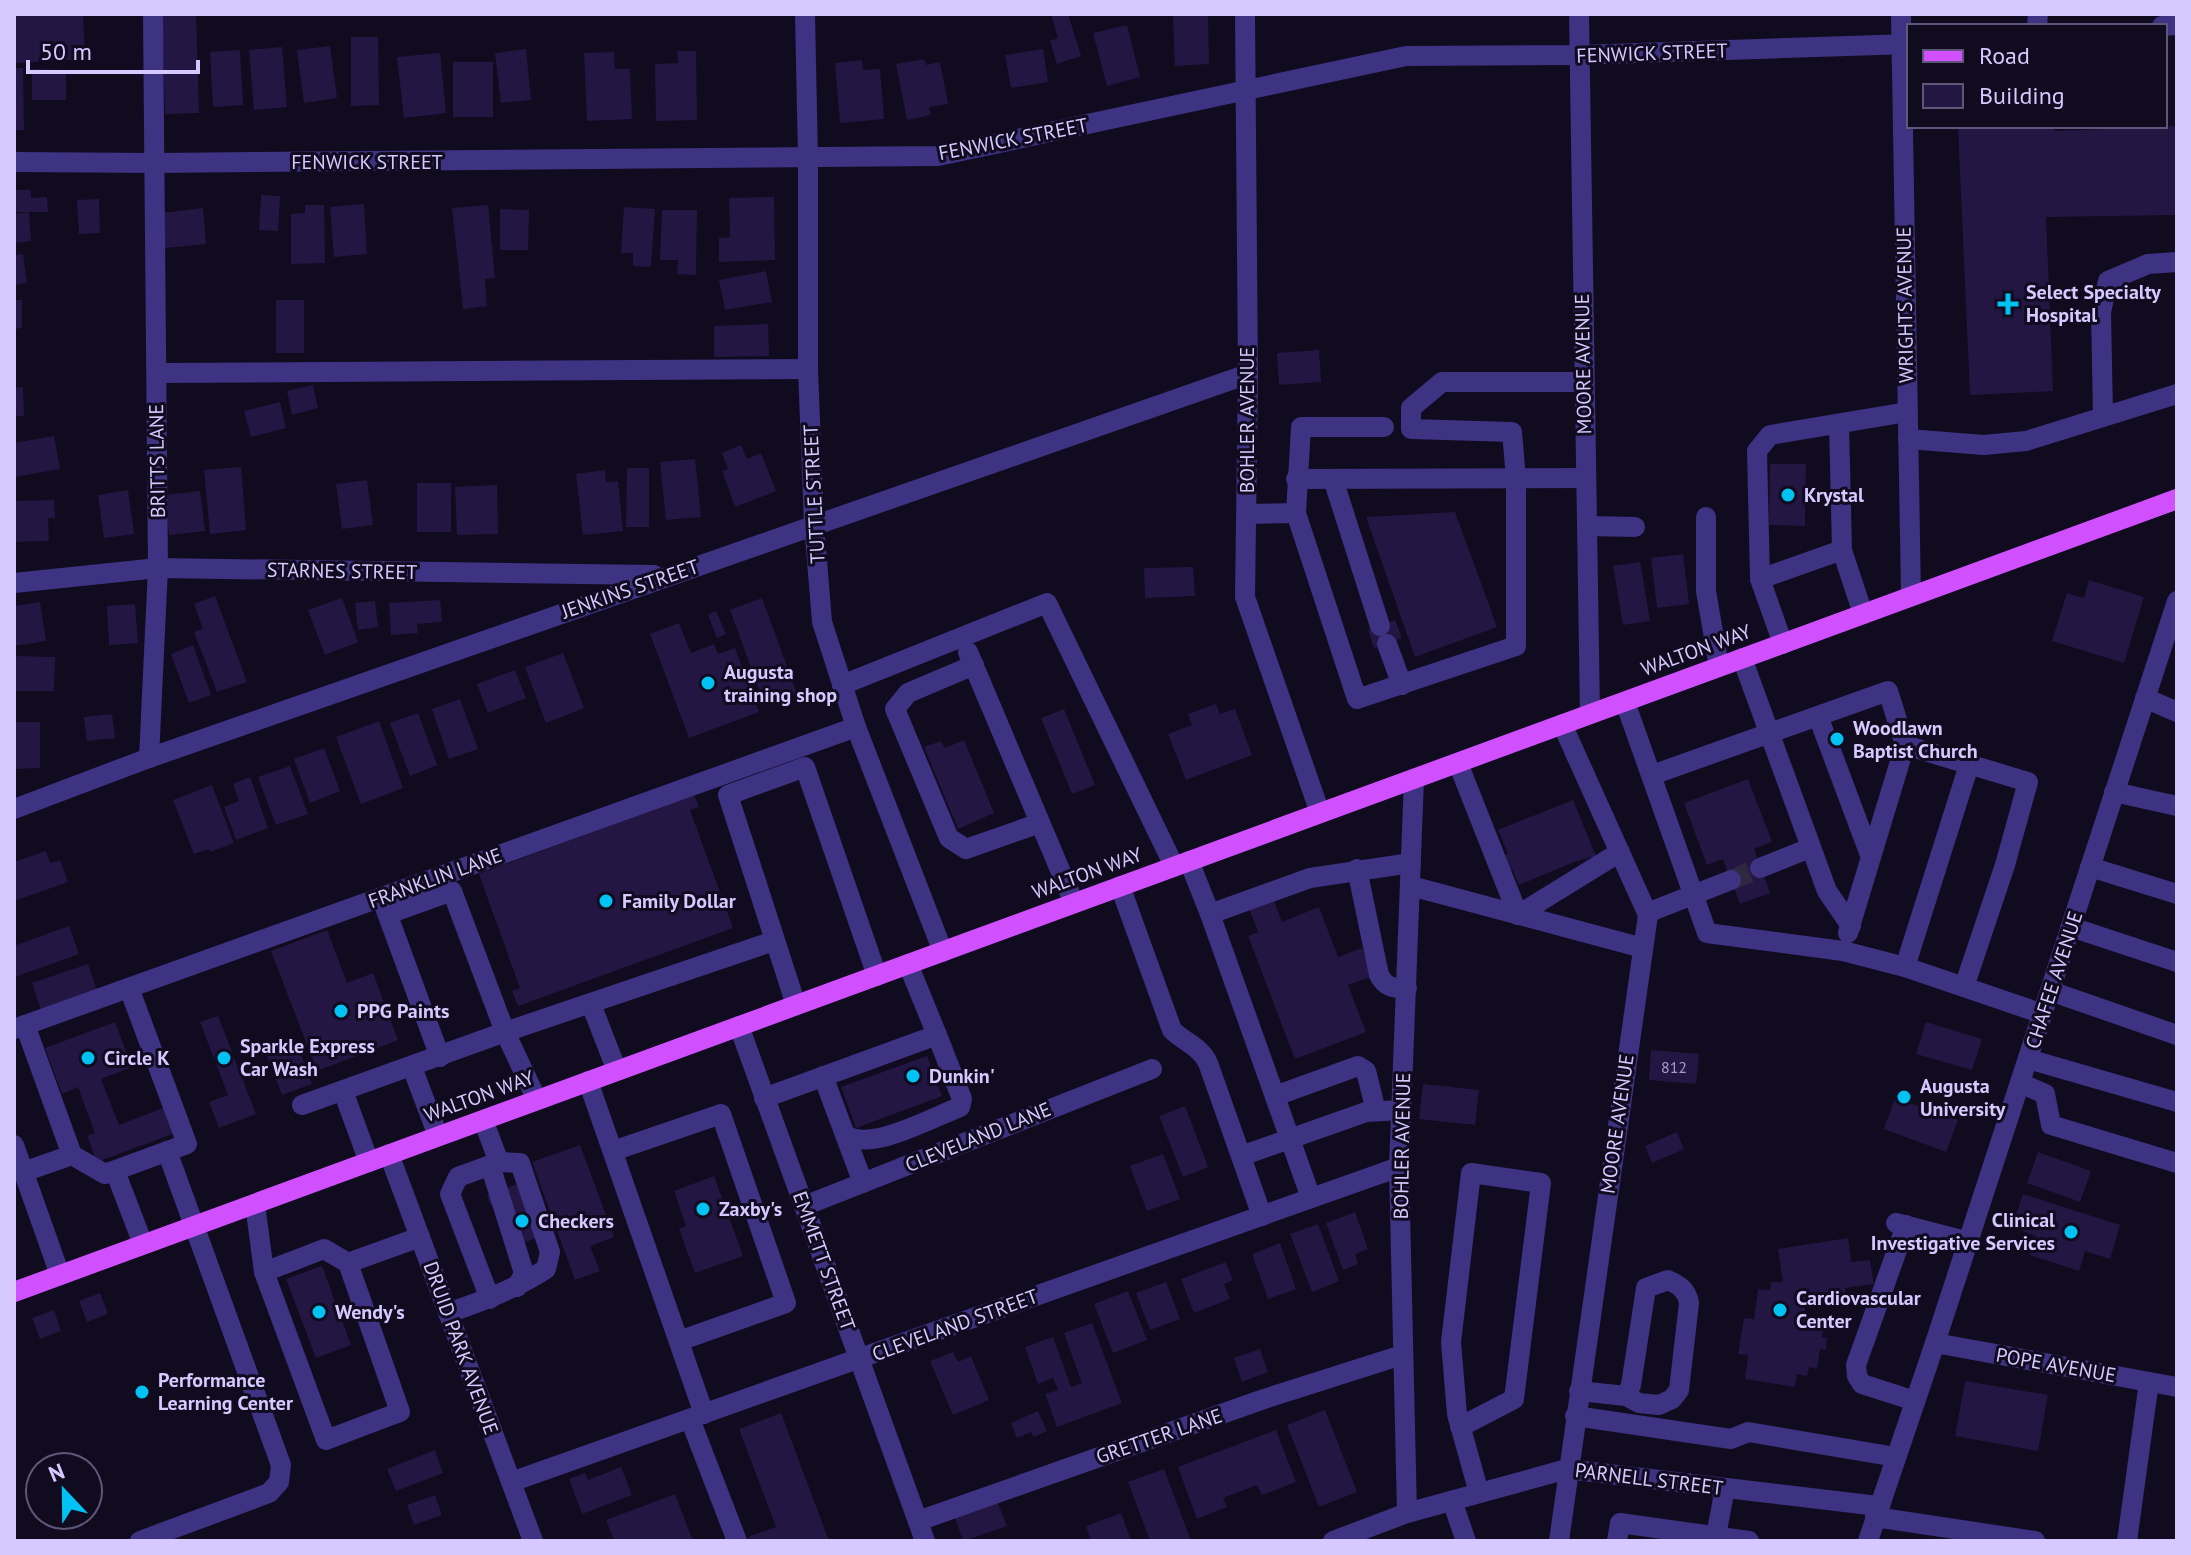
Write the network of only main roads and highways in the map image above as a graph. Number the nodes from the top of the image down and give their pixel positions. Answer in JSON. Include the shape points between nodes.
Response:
{"nodes":[{"id":1,"x":2177,"y":499,"type":"edge"},
{"id":2,"x":14,"y":1292,"type":"edge"}],
"edges":[{"from":1,"to":2,"type":"main road","name":"WALTON WAY"}]}
